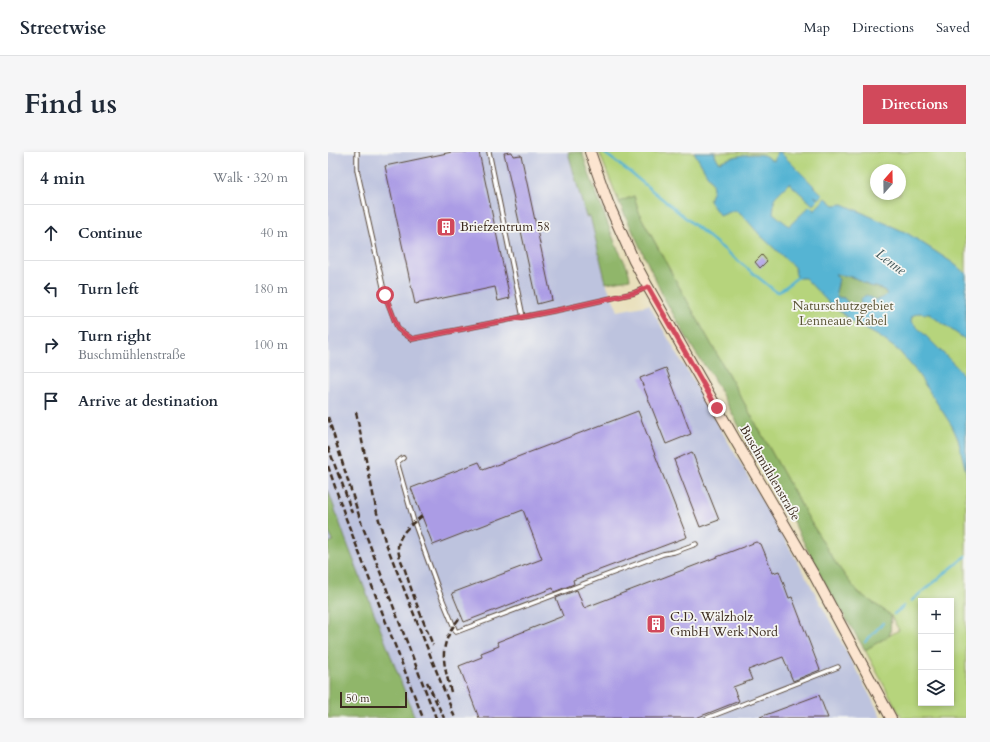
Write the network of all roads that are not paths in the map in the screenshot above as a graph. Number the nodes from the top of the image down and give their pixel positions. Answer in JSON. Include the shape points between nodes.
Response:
{"nodes":[{"id":1,"x":358,"y":152,"type":"edge"},
{"id":2,"x":489,"y":152,"type":"edge"},
{"id":3,"x":590,"y":152,"type":"edge"},
{"id":4,"x":648,"y":287,"type":"junction"},
{"id":5,"x":523,"y":317,"type":"junction"},
{"id":6,"x":403,"y":458,"type":"dead end"},
{"id":7,"x":696,"y":544,"type":"dead end"},
{"id":8,"x":838,"y":667,"type":"dead end"},
{"id":9,"x":707,"y":718,"type":"edge"},
{"id":10,"x":891,"y":718,"type":"edge"}],
"edges":[{"from":1,"to":5,"type":"lane","via":[[357,170],[383,288],[398,329],[412,339]]},
{"from":2,"to":5,"type":"lane"},
{"from":3,"to":4,"type":"street","name":"Buschmühlenstraße","via":[[608,204]]},
{"from":4,"to":5,"type":"lane","via":[[634,293]]},
{"from":4,"to":10,"type":"street","name":"Buschmühlenstraße","via":[[814,575]]},
{"from":6,"to":7,"type":"lane","via":[[397,462],[414,522],[456,632]]},
{"from":8,"to":9,"type":"lane"}]}
